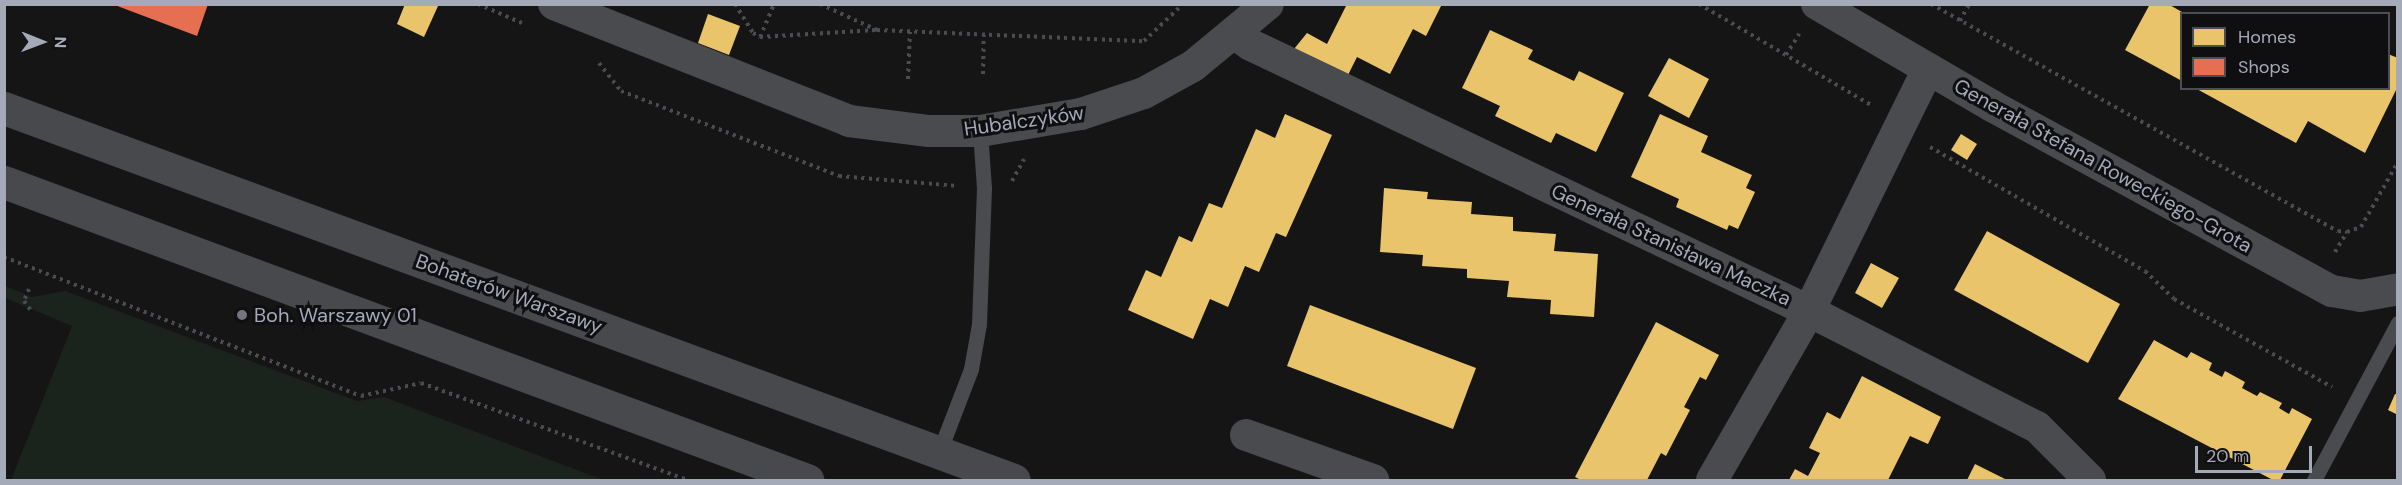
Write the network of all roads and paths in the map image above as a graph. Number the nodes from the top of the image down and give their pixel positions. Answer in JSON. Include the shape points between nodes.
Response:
{"nodes":[{"id":1,"x":554,"y":4,"type":"edge"},
{"id":2,"x":735,"y":4,"type":"edge"},
{"id":3,"x":774,"y":4,"type":"edge"},
{"id":4,"x":820,"y":4,"type":"edge"},
{"id":5,"x":1183,"y":4,"type":"edge"},
{"id":6,"x":1268,"y":4,"type":"edge"},
{"id":7,"x":1699,"y":4,"type":"edge"},
{"id":8,"x":1818,"y":4,"type":"edge"},
{"id":9,"x":1931,"y":4,"type":"edge"},
{"id":10,"x":1969,"y":4,"type":"edge"},
{"id":11,"x":829,"y":6,"type":"edge"},
{"id":12,"x":1960,"y":21,"type":"junction"},
{"id":13,"x":877,"y":30,"type":"junction"},
{"id":14,"x":910,"y":32,"type":"junction"},
{"id":15,"x":1235,"y":34,"type":"junction"},
{"id":16,"x":984,"y":35,"type":"junction"},
{"id":17,"x":760,"y":37,"type":"junction"},
{"id":18,"x":1929,"y":69,"type":"junction"},
{"id":19,"x":983,"y":74,"type":"dead end"},
{"id":20,"x":908,"y":80,"type":"dead end"},
{"id":21,"x":4,"y":108,"type":"edge"},
{"id":22,"x":1899,"y":129,"type":"junction"},
{"id":23,"x":980,"y":131,"type":"junction"},
{"id":24,"x":2397,"y":162,"type":"edge"},
{"id":25,"x":4,"y":182,"type":"edge"},
{"id":26,"x":2347,"y":232,"type":"junction"},
{"id":27,"x":4,"y":257,"type":"edge"},
{"id":28,"x":2318,"y":284,"type":"junction"},
{"id":29,"x":29,"y":289,"type":"dead end"},
{"id":30,"x":2397,"y":289,"type":"edge"},
{"id":31,"x":1809,"y":311,"type":"junction"},
{"id":32,"x":32,"y":312,"type":"dead end"},
{"id":33,"x":2397,"y":323,"type":"edge"},
{"id":34,"x":2357,"y":400,"type":"junction"},
{"id":35,"x":1246,"y":435,"type":"dead end"},
{"id":36,"x":938,"y":454,"type":"junction"},
{"id":37,"x":688,"y":480,"type":"edge"},
{"id":38,"x":807,"y":480,"type":"edge"},
{"id":39,"x":1014,"y":480,"type":"edge"},
{"id":40,"x":1373,"y":480,"type":"edge"},
{"id":41,"x":1712,"y":480,"type":"edge"},
{"id":42,"x":2090,"y":480,"type":"edge"},
{"id":43,"x":2314,"y":480,"type":"edge"}],
"edges":[{"from":1,"to":23,"type":"street","name":"Hubalczyków","via":[[849,121],[929,131]]},
{"from":2,"to":17,"type":"path","via":[[753,33]]},
{"from":3,"to":17,"type":"path"},
{"from":4,"to":11,"type":"path"},
{"from":5,"to":16,"type":"path","via":[[1144,41]]},
{"from":6,"to":15,"type":"street","name":"Hubalczyków"},
{"from":7,"to":22,"type":"path","via":[[1887,114]]},
{"from":8,"to":18,"type":"street","name":"Generała Stefana Roweckiego-Grota"},
{"from":9,"to":12,"type":"path"},
{"from":10,"to":12,"type":"path"},
{"from":11,"to":13,"type":"path"},
{"from":12,"to":26,"type":"path","via":[[2338,231]]},
{"from":13,"to":14,"type":"path"},
{"from":13,"to":17,"type":"path"},
{"from":14,"to":16,"type":"path"},
{"from":14,"to":20,"type":"path"},
{"from":15,"to":23,"type":"street","name":"Hubalczyków","via":[[1193,66],[1144,93],[1081,114]]},
{"from":15,"to":31,"type":"street","name":"Generała Stanisława Maczka"},
{"from":16,"to":19,"type":"path"},
{"from":18,"to":22,"type":"street"},
{"from":18,"to":28,"type":"street","name":"Generała Stefana Roweckiego-Grota"},
{"from":21,"to":36,"type":"main road","name":"Bohaterów Warszawy"},
{"from":22,"to":31,"type":"street"},
{"from":22,"to":34,"type":"path","via":[[2145,271],[2174,299]]},
{"from":23,"to":36,"type":"lane","via":[[984,188],[979,324],[971,369]]},
{"from":24,"to":26,"type":"path","via":[[2361,227]]},
{"from":25,"to":38,"type":"main road"},
{"from":26,"to":28,"type":"path"},
{"from":27,"to":37,"type":"path","via":[[361,396],[421,383]]},
{"from":28,"to":30,"type":"street","name":"Generała Stefana Roweckiego-Grota","via":[[2360,296]]},
{"from":29,"to":32,"type":"path","via":[[24,301]]},
{"from":31,"to":41,"type":"street"},
{"from":31,"to":42,"type":"street","name":"Generała Stanisława Maczka","via":[[2037,427]]},
{"from":33,"to":34,"type":"lane"},
{"from":34,"to":43,"type":"lane"},
{"from":35,"to":40,"type":"street"},
{"from":36,"to":39,"type":"main road","name":"Bohaterów Warszawy"}]}
